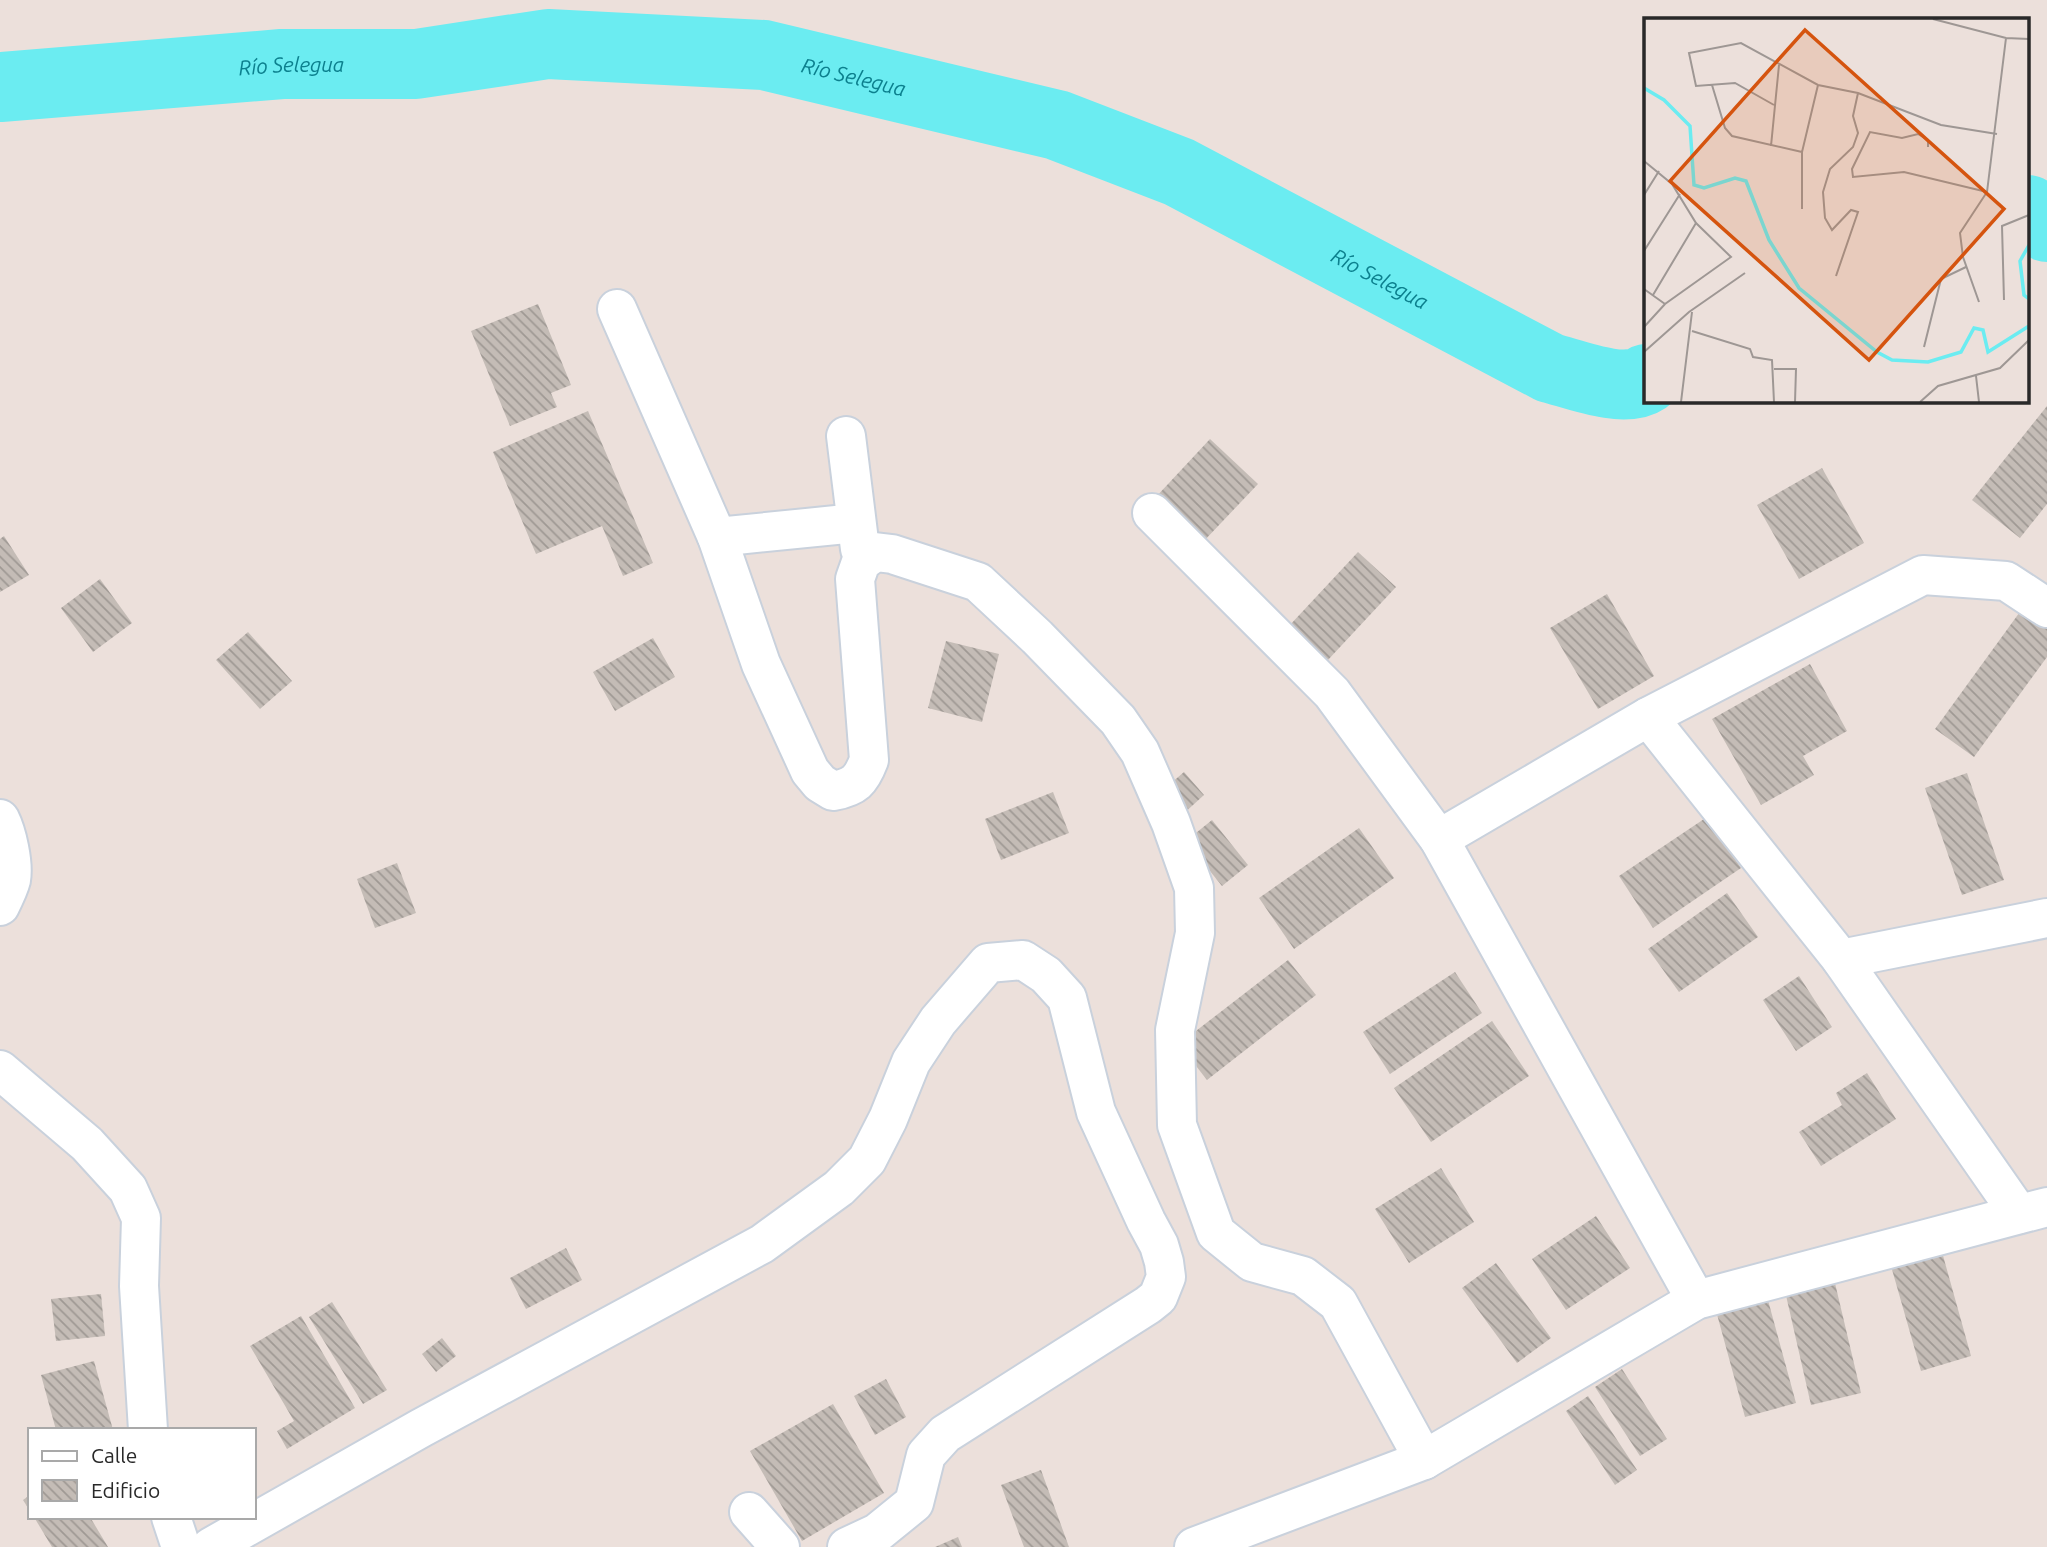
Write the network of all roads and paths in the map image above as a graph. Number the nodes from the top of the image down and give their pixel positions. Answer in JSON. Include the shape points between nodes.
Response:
{"nodes":[{"id":1,"x":617,"y":309,"type":"dead end"},
{"id":2,"x":846,"y":436,"type":"dead end"},
{"id":3,"x":1152,"y":513,"type":"dead end"},
{"id":4,"x":856,"y":523,"type":"junction"},
{"id":5,"x":717,"y":537,"type":"junction"},
{"id":6,"x":861,"y":562,"type":"junction"},
{"id":7,"x":2047,"y":608,"type":"edge"},
{"id":8,"x":1648,"y":716,"type":"junction"},
{"id":9,"x":0,"y":819,"type":"edge"},
{"id":10,"x":1440,"y":839,"type":"junction"},
{"id":11,"x":0,"y":906,"type":"edge"},
{"id":12,"x":2047,"y":918,"type":"edge"},
{"id":13,"x":1841,"y":959,"type":"junction"},
{"id":14,"x":0,"y":1070,"type":"edge"},
{"id":15,"x":2033,"y":1210,"type":"edge"},
{"id":16,"x":1696,"y":1300,"type":"junction"},
{"id":17,"x":148,"y":1428,"type":"edge"},
{"id":18,"x":1424,"y":1460,"type":"junction"},
{"id":19,"x":749,"y":1512,"type":"dead end"},
{"id":20,"x":172,"y":1519,"type":"edge"},
{"id":21,"x":869,"y":1542,"type":"edge"},
{"id":22,"x":181,"y":1547,"type":"edge"},
{"id":23,"x":211,"y":1547,"type":"edge"},
{"id":24,"x":780,"y":1547,"type":"edge"},
{"id":25,"x":1194,"y":1547,"type":"edge"}],
"edges":[{"from":1,"to":5,"type":"street"},
{"from":2,"to":4,"type":"street"},
{"from":3,"to":10,"type":"street","via":[[1332,693]]},
{"from":4,"to":5,"type":"street"},
{"from":4,"to":6,"type":"street"},
{"from":5,"to":6,"type":"street","via":[[761,664],[810,771],[833,791],[849,788],[863,776],[869,760],[855,579]]},
{"from":6,"to":18,"type":"street","via":[[875,552],[892,554],[978,582],[1118,720],[1140,752],[1194,888],[1195,933],[1175,1030],[1177,1125],[1216,1233],[1252,1262],[1303,1276],[1338,1303]]},
{"from":7,"to":8,"type":"street","via":[[2006,581],[1923,575]]},
{"from":8,"to":10,"type":"street"},
{"from":8,"to":13,"type":"street"},
{"from":9,"to":11,"type":"street","via":[[10,853],[11,878]]},
{"from":10,"to":16,"type":"street"},
{"from":12,"to":13,"type":"street"},
{"from":13,"to":15,"type":"street"},
{"from":14,"to":17,"type":"street","via":[[87,1144],[128,1189],[141,1219],[139,1286]]},
{"from":15,"to":16,"type":"street"},
{"from":16,"to":18,"type":"street"},
{"from":18,"to":25,"type":"street"},
{"from":19,"to":24,"type":"street"},
{"from":20,"to":22,"type":"street"},
{"from":21,"to":23,"type":"street","via":[[914,1503],[926,1455],[945,1434],[1148,1305],[1158,1297],[1166,1277],[1159,1245],[1096,1112],[1067,998],[1046,975],[1023,960],[988,963],[938,1021],[911,1062],[867,1160],[839,1188],[762,1244]]}]}
